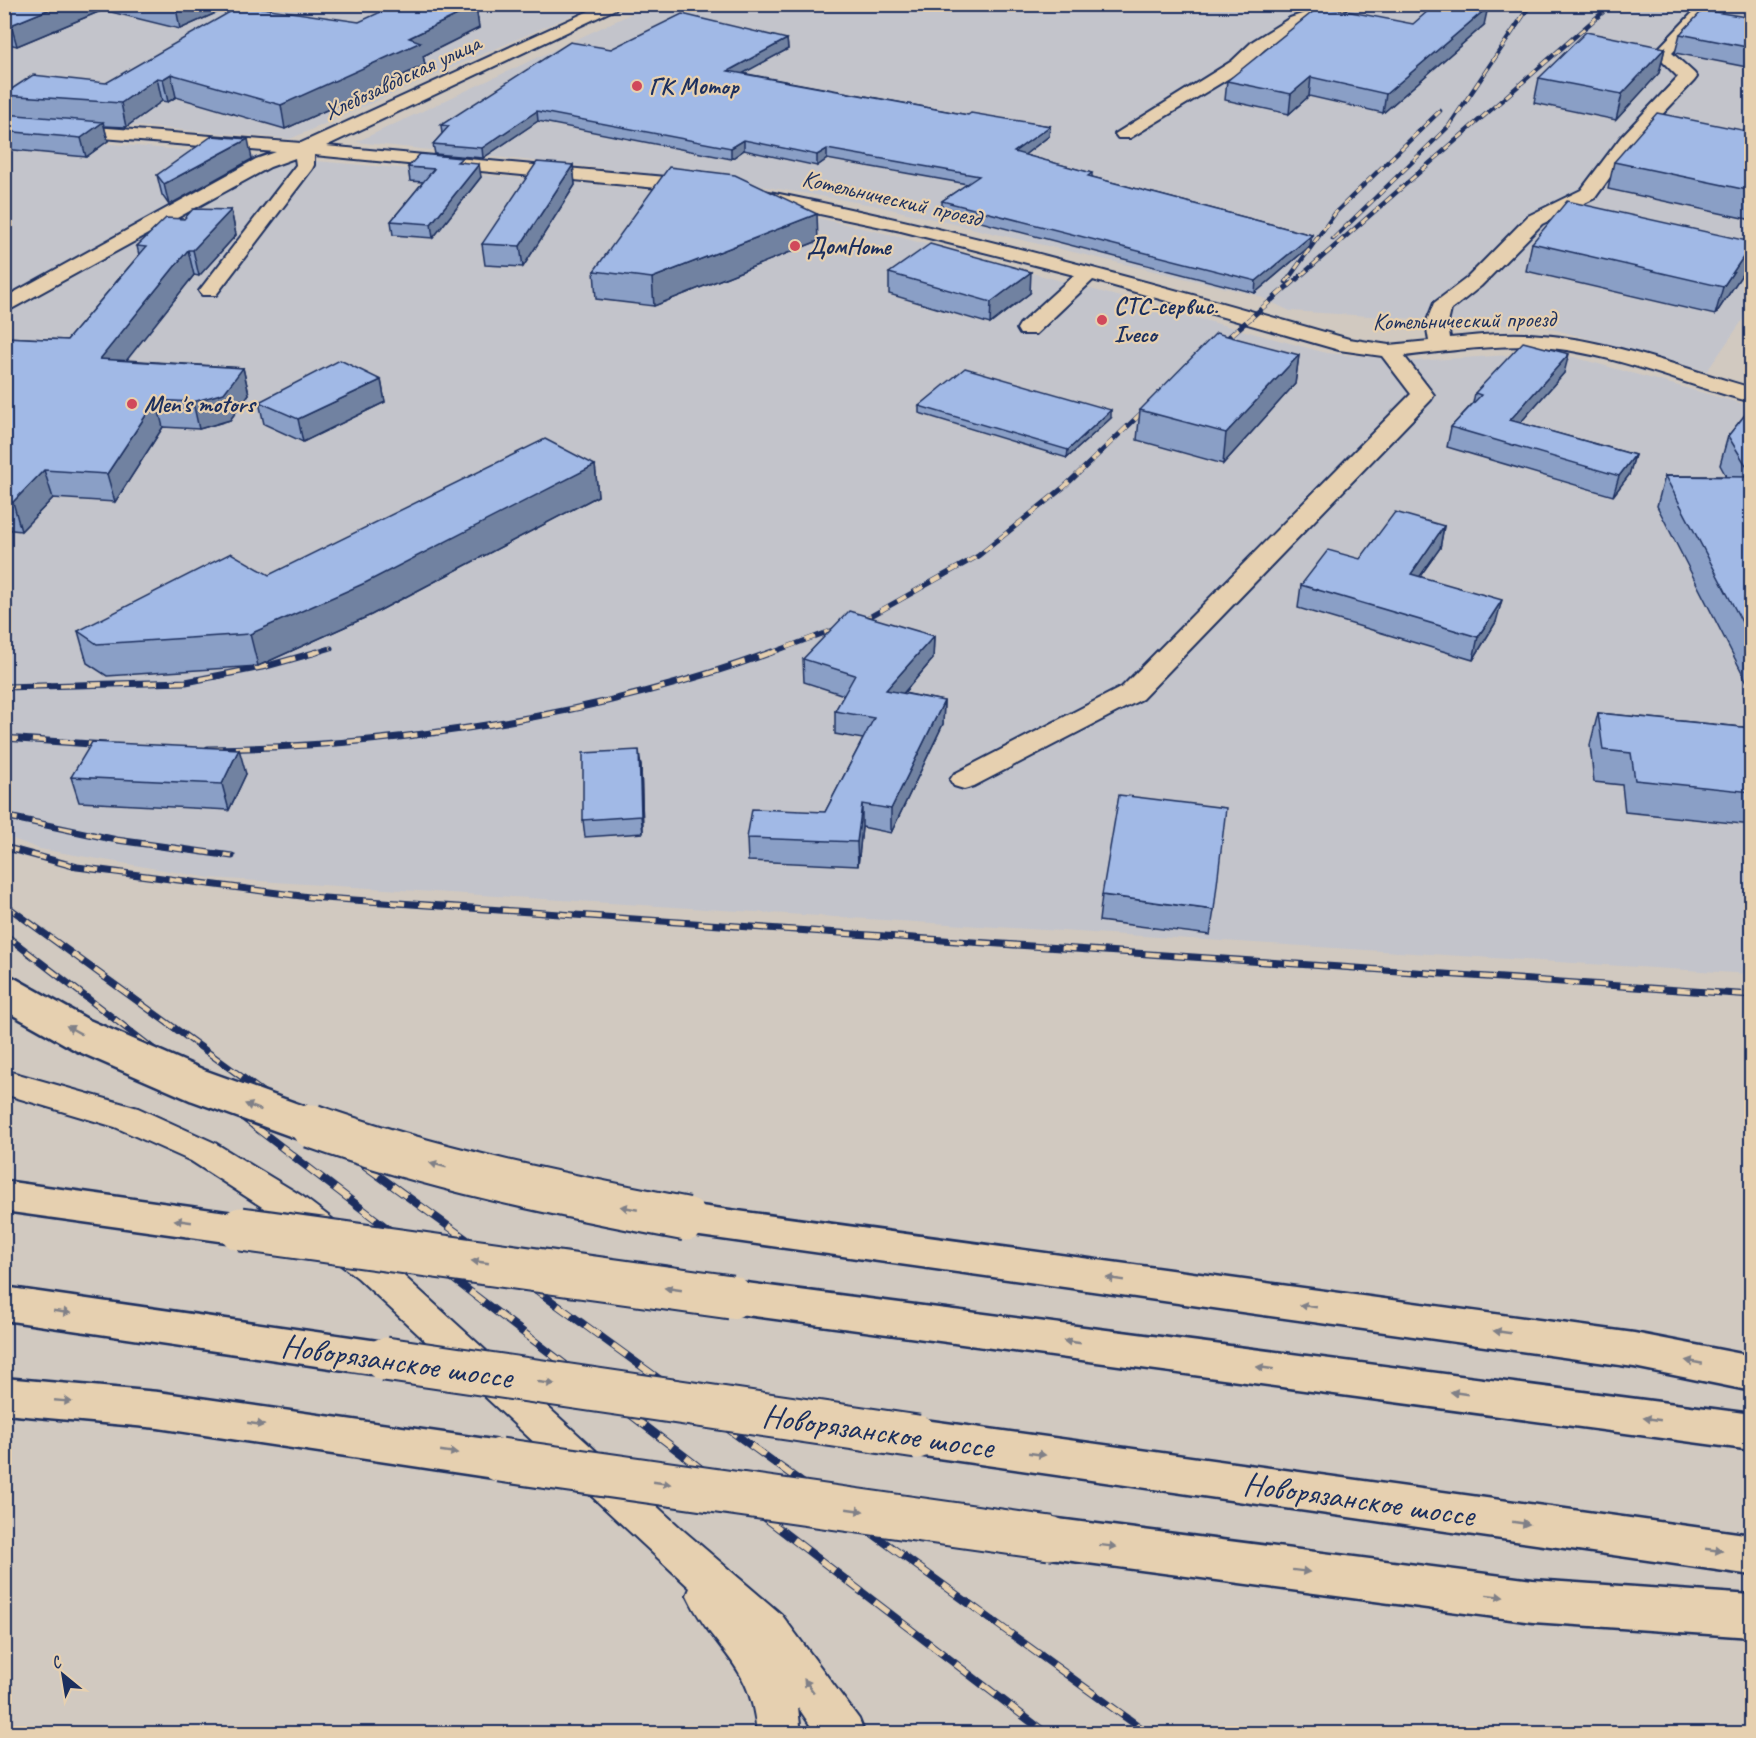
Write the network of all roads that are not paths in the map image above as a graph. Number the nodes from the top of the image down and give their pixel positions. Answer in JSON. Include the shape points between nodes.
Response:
{"nodes":[{"id":1,"x":618,"y":4,"type":"edge"},
{"id":2,"x":1343,"y":4,"type":"edge"},
{"id":3,"x":1711,"y":4,"type":"edge"},
{"id":4,"x":4,"y":125,"type":"edge"},
{"id":5,"x":1124,"y":134,"type":"dead end"},
{"id":6,"x":304,"y":149,"type":"junction"},
{"id":7,"x":1089,"y":272,"type":"junction"},
{"id":8,"x":209,"y":291,"type":"dead end"},
{"id":9,"x":4,"y":307,"type":"edge"},
{"id":10,"x":1028,"y":329,"type":"dead end"},
{"id":11,"x":1440,"y":345,"type":"junction"},
{"id":12,"x":1389,"y":351,"type":"junction"},
{"id":13,"x":1752,"y":395,"type":"edge"},
{"id":14,"x":964,"y":780,"type":"dead end"},
{"id":15,"x":4,"y":991,"type":"edge"},
{"id":16,"x":11,"y":1081,"type":"edge"},
{"id":17,"x":4,"y":1196,"type":"edge"},
{"id":18,"x":4,"y":1303,"type":"edge"},
{"id":19,"x":1752,"y":1374,"type":"edge"},
{"id":20,"x":4,"y":1396,"type":"edge"},
{"id":21,"x":1752,"y":1432,"type":"edge"},
{"id":22,"x":670,"y":1544,"type":"junction"},
{"id":23,"x":1752,"y":1555,"type":"edge"},
{"id":24,"x":1533,"y":1601,"type":"junction"},
{"id":25,"x":1752,"y":1616,"type":"edge"},
{"id":26,"x":1752,"y":1633,"type":"edge"},
{"id":27,"x":779,"y":1734,"type":"edge"},
{"id":28,"x":843,"y":1734,"type":"edge"}],
"edges":[{"from":1,"to":6,"type":"street","name":"Хлебозаводская улица"},
{"from":2,"to":5,"type":"street","via":[[1331,12],[1296,21],[1238,64]]},
{"from":3,"to":11,"type":"street","via":[[1662,53],[1688,77],[1627,141],[1588,194],[1535,220],[1474,282],[1441,307],[1437,323]]},
{"from":4,"to":6,"type":"street","name":"Котельнический проезд"},
{"from":6,"to":7,"type":"street","name":"Котельнический проезд","via":[[726,190],[941,234]]},
{"from":6,"to":8,"type":"street","via":[[305,165]]},
{"from":6,"to":9,"type":"street","name":"Хлебозаводская улица","via":[[263,163]]},
{"from":7,"to":10,"type":"street"},
{"from":7,"to":12,"type":"street","name":"Котельнический проезд","via":[[1347,345]]},
{"from":11,"to":12,"type":"street","name":"Котельнический проезд"},
{"from":11,"to":13,"type":"street","name":"Котельнический проезд","via":[[1498,340],[1574,346]]},
{"from":12,"to":14,"type":"street","via":[[1423,395],[1132,693]]},
{"from":19,"to":15,"type":"main road","one_way":true,"bridge":true,"via":[[1634,1350],[686,1219],[569,1197],[369,1146],[196,1085],[82,1035]]},
{"from":16,"to":22,"type":"street","via":[[126,1117],[194,1148],[289,1206],[371,1268]]},
{"from":21,"to":17,"type":"main road","one_way":true,"bridge":true},
{"from":18,"to":23,"type":"main road","name":"Новорязанское шоссе","one_way":true,"bridge":true},
{"from":20,"to":24,"type":"main road","one_way":true,"bridge":true,"via":[[158,1410],[1050,1538]]},
{"from":22,"to":27,"type":"street","via":[[770,1679],[779,1708]]},
{"from":28,"to":22,"type":"street","one_way":true,"via":[[766,1628]]},
{"from":24,"to":25,"type":"main road"},
{"from":24,"to":26,"type":"street"}]}
